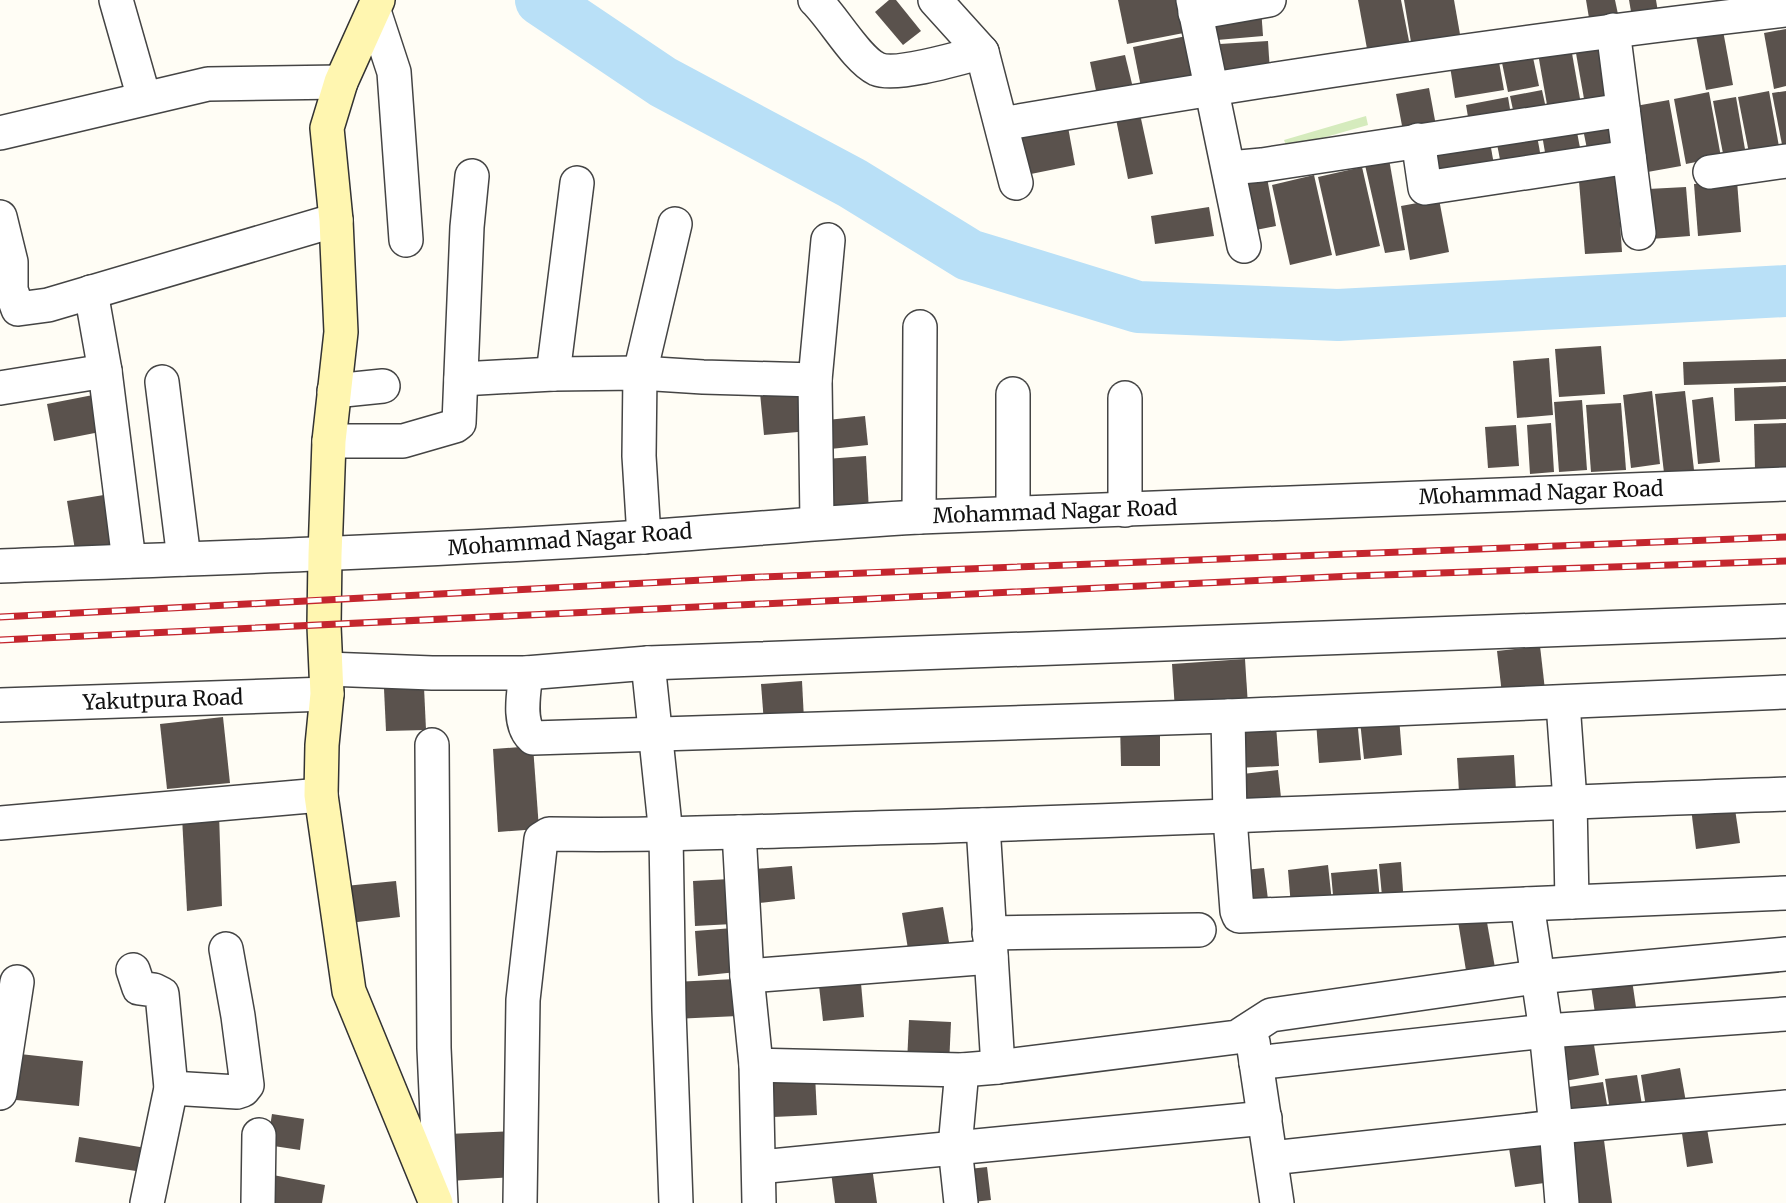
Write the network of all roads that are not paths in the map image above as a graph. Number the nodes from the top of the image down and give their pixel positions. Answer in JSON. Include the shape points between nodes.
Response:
{"nodes":[{"id":1,"x":116,"y":0,"type":"edge"},
{"id":2,"x":815,"y":0,"type":"edge"},
{"id":3,"x":935,"y":0,"type":"edge"},
{"id":4,"x":1269,"y":0,"type":"edge"},
{"id":5,"x":376,"y":6,"type":"edge"},
{"id":6,"x":1194,"y":7,"type":"edge"},
{"id":7,"x":1786,"y":10,"type":"edge"},
{"id":8,"x":1613,"y":30,"type":"junction"},
{"id":9,"x":981,"y":52,"type":"junction"},
{"id":10,"x":341,"y":82,"type":"junction"},
{"id":11,"x":1210,"y":88,"type":"junction"},
{"id":12,"x":144,"y":98,"type":"junction"},
{"id":13,"x":1623,"y":110,"type":"junction"},
{"id":14,"x":1002,"y":124,"type":"junction"},
{"id":15,"x":0,"y":133,"type":"edge"},
{"id":16,"x":1418,"y":140,"type":"junction"},
{"id":17,"x":1629,"y":157,"type":"junction"},
{"id":18,"x":1786,"y":161,"type":"edge"},
{"id":19,"x":1229,"y":168,"type":"junction"},
{"id":20,"x":1710,"y":171,"type":"dead end"},
{"id":21,"x":472,"y":177,"type":"dead end"},
{"id":22,"x":577,"y":183,"type":"dead end"},
{"id":23,"x":1016,"y":183,"type":"dead end"},
{"id":24,"x":0,"y":217,"type":"edge"},
{"id":25,"x":336,"y":220,"type":"junction"},
{"id":26,"x":675,"y":224,"type":"dead end"},
{"id":27,"x":1639,"y":233,"type":"dead end"},
{"id":28,"x":406,"y":240,"type":"dead end"},
{"id":29,"x":828,"y":240,"type":"dead end"},
{"id":30,"x":1244,"y":246,"type":"dead end"},
{"id":31,"x":91,"y":292,"type":"junction"},
{"id":32,"x":920,"y":327,"type":"dead end"},
{"id":33,"x":105,"y":370,"type":"junction"},
{"id":34,"x":640,"y":373,"type":"junction"},
{"id":35,"x":553,"y":374,"type":"junction"},
{"id":36,"x":461,"y":379,"type":"junction"},
{"id":37,"x":814,"y":380,"type":"junction"},
{"id":38,"x":162,"y":382,"type":"dead end"},
{"id":39,"x":382,"y":386,"type":"dead end"},
{"id":40,"x":0,"y":388,"type":"edge"},
{"id":41,"x":334,"y":391,"type":"junction"},
{"id":42,"x":1013,"y":394,"type":"dead end"},
{"id":43,"x":1125,"y":398,"type":"dead end"},
{"id":44,"x":329,"y":441,"type":"junction"},
{"id":45,"x":1786,"y":484,"type":"edge"},
{"id":46,"x":1125,"y":510,"type":"junction"},
{"id":47,"x":1013,"y":512,"type":"junction"},
{"id":48,"x":919,"y":517,"type":"junction"},
{"id":49,"x":817,"y":522,"type":"junction"},
{"id":50,"x":644,"y":537,"type":"junction"},
{"id":51,"x":325,"y":555,"type":"junction"},
{"id":52,"x":184,"y":559,"type":"junction"},
{"id":53,"x":129,"y":561,"type":"junction"},
{"id":54,"x":0,"y":566,"type":"edge"},
{"id":55,"x":1786,"y":621,"type":"edge"},
{"id":56,"x":648,"y":663,"type":"junction"},
{"id":57,"x":526,"y":673,"type":"junction"},
{"id":58,"x":327,"y":682,"type":"junction"},
{"id":59,"x":1786,"y":692,"type":"edge"},
{"id":60,"x":1563,"y":703,"type":"junction"},
{"id":61,"x":0,"y":705,"type":"edge"},
{"id":62,"x":1228,"y":716,"type":"junction"},
{"id":63,"x":655,"y":734,"type":"junction"},
{"id":64,"x":432,"y":746,"type":"dead end"},
{"id":65,"x":1786,"y":794,"type":"edge"},
{"id":66,"x":321,"y":795,"type":"junction"},
{"id":67,"x":1570,"y":801,"type":"junction"},
{"id":68,"x":1230,"y":818,"type":"junction"},
{"id":69,"x":0,"y":824,"type":"edge"},
{"id":70,"x":983,"y":825,"type":"junction"},
{"id":71,"x":739,"y":832,"type":"junction"},
{"id":72,"x":666,"y":835,"type":"junction"},
{"id":73,"x":1786,"y":893,"type":"edge"},
{"id":74,"x":1572,"y":902,"type":"junction"},
{"id":75,"x":1527,"y":904,"type":"junction"},
{"id":76,"x":1199,"y":930,"type":"dead end"},
{"id":77,"x":990,"y":945,"type":"junction"},
{"id":78,"x":226,"y":949,"type":"dead end"},
{"id":79,"x":1786,"y":954,"type":"edge"},
{"id":80,"x":133,"y":970,"type":"dead end"},
{"id":81,"x":747,"y":976,"type":"junction"},
{"id":82,"x":1536,"y":977,"type":"junction"},
{"id":83,"x":17,"y":982,"type":"dead end"},
{"id":84,"x":1786,"y":1014,"type":"edge"},
{"id":85,"x":1251,"y":1028,"type":"junction"},
{"id":86,"x":1546,"y":1031,"type":"junction"},
{"id":87,"x":1256,"y":1063,"type":"junction"},
{"id":88,"x":756,"y":1065,"type":"junction"},
{"id":89,"x":998,"y":1067,"type":"junction"},
{"id":90,"x":962,"y":1070,"type":"junction"},
{"id":91,"x":171,"y":1088,"type":"junction"},
{"id":92,"x":0,"y":1093,"type":"edge"},
{"id":93,"x":1786,"y":1107,"type":"edge"},
{"id":94,"x":1265,"y":1118,"type":"junction"},
{"id":95,"x":1556,"y":1127,"type":"junction"},
{"id":96,"x":260,"y":1135,"type":"dead end"},
{"id":97,"x":956,"y":1147,"type":"junction"},
{"id":98,"x":1271,"y":1158,"type":"junction"},
{"id":99,"x":759,"y":1167,"type":"junction"},
{"id":100,"x":1273,"y":1202,"type":"edge"},
{"id":101,"x":147,"y":1203,"type":"edge"},
{"id":102,"x":258,"y":1203,"type":"edge"},
{"id":103,"x":436,"y":1203,"type":"edge"},
{"id":104,"x":441,"y":1203,"type":"edge"},
{"id":105,"x":520,"y":1203,"type":"edge"},
{"id":106,"x":676,"y":1203,"type":"edge"},
{"id":107,"x":759,"y":1203,"type":"edge"},
{"id":108,"x":961,"y":1203,"type":"edge"},
{"id":109,"x":1562,"y":1203,"type":"edge"}],
"edges":[{"from":1,"to":12,"type":"street"},
{"from":2,"to":9,"type":"street","via":[[876,68],[887,71],[944,63]]},
{"from":3,"to":9,"type":"street"},
{"from":4,"to":6,"type":"street"},
{"from":5,"to":10,"type":"main road"},
{"from":5,"to":28,"type":"street","via":[[394,72]]},
{"from":6,"to":11,"type":"street"},
{"from":7,"to":8,"type":"street"},
{"from":8,"to":11,"type":"street"},
{"from":8,"to":13,"type":"street"},
{"from":9,"to":14,"type":"street"},
{"from":10,"to":12,"type":"street","via":[[208,84]]},
{"from":10,"to":25,"type":"main road","via":[[327,128]]},
{"from":11,"to":14,"type":"street"},
{"from":11,"to":19,"type":"street"},
{"from":12,"to":15,"type":"street"},
{"from":13,"to":16,"type":"street"},
{"from":13,"to":17,"type":"street"},
{"from":14,"to":23,"type":"street"},
{"from":16,"to":17,"type":"street","via":[[1425,188]]},
{"from":16,"to":19,"type":"street"},
{"from":17,"to":27,"type":"street"},
{"from":18,"to":20,"type":"street"},
{"from":19,"to":30,"type":"street"},
{"from":21,"to":36,"type":"street"},
{"from":22,"to":35,"type":"street"},
{"from":24,"to":31,"type":"street","via":[[11,262],[11,290],[18,309]]},
{"from":25,"to":31,"type":"street"},
{"from":25,"to":41,"type":"main road","via":[[341,332]]},
{"from":26,"to":34,"type":"street"},
{"from":29,"to":37,"type":"street"},
{"from":31,"to":33,"type":"street"},
{"from":32,"to":48,"type":"street"},
{"from":33,"to":40,"type":"street"},
{"from":33,"to":53,"type":"street"},
{"from":34,"to":35,"type":"street"},
{"from":34,"to":37,"type":"street"},
{"from":34,"to":50,"type":"street","via":[[639,456]]},
{"from":35,"to":36,"type":"street"},
{"from":36,"to":44,"type":"street","via":[[459,423],[455,426],[403,441]]},
{"from":37,"to":49,"type":"street"},
{"from":38,"to":52,"type":"street"},
{"from":39,"to":41,"type":"street"},
{"from":41,"to":44,"type":"main road"},
{"from":42,"to":47,"type":"street"},
{"from":43,"to":46,"type":"street"},
{"from":44,"to":51,"type":"main road"},
{"from":45,"to":46,"type":"street","name":"Mohammad Nagar Road"},
{"from":46,"to":47,"type":"street","name":"Mohammad Nagar Road"},
{"from":47,"to":48,"type":"street","name":"Mohammad Nagar Road"},
{"from":48,"to":49,"type":"street","name":"Mohammad Nagar Road"},
{"from":49,"to":50,"type":"street","name":"Mohammad Nagar Road"},
{"from":50,"to":51,"type":"street","name":"Mohammad Nagar Road"},
{"from":51,"to":52,"type":"street","name":"Mohammad Nagar Road"},
{"from":51,"to":58,"type":"main road"},
{"from":52,"to":53,"type":"street","name":"Mohammad Nagar Road"},
{"from":53,"to":54,"type":"street","name":"Mohammad Nagar Road"},
{"from":55,"to":56,"type":"street","name":"Yakutpura Road"},
{"from":56,"to":57,"type":"street","name":"Yakutpura Road"},
{"from":56,"to":63,"type":"street"},
{"from":57,"to":58,"type":"street","name":"Yakutpura Road","via":[[432,673]]},
{"from":57,"to":63,"type":"street","via":[[523,704],[527,732],[533,738]]},
{"from":58,"to":61,"type":"street","name":"Yakutpura Road"},
{"from":58,"to":66,"type":"main road"},
{"from":59,"to":60,"type":"street"},
{"from":60,"to":62,"type":"street"},
{"from":60,"to":67,"type":"street"},
{"from":62,"to":63,"type":"street"},
{"from":62,"to":68,"type":"street"},
{"from":63,"to":72,"type":"street"},
{"from":64,"to":104,"type":"street","via":[[434,1048]]},
{"from":65,"to":67,"type":"street"},
{"from":66,"to":69,"type":"street"},
{"from":66,"to":103,"type":"main road","via":[[350,991]]},
{"from":67,"to":68,"type":"street"},
{"from":67,"to":74,"type":"street"},
{"from":68,"to":70,"type":"street"},
{"from":68,"to":75,"type":"street","via":[[1239,916]]},
{"from":70,"to":71,"type":"street"},
{"from":70,"to":77,"type":"street"},
{"from":71,"to":72,"type":"street"},
{"from":71,"to":81,"type":"street"},
{"from":72,"to":105,"type":"street","via":[[549,834],[540,839],[523,1000]]},
{"from":72,"to":106,"type":"street"},
{"from":73,"to":74,"type":"street"},
{"from":74,"to":75,"type":"street"},
{"from":75,"to":82,"type":"street"},
{"from":76,"to":77,"type":"street"},
{"from":77,"to":81,"type":"street"},
{"from":77,"to":89,"type":"street"},
{"from":78,"to":91,"type":"street","via":[[247,1085],[237,1092]]},
{"from":79,"to":82,"type":"street"},
{"from":80,"to":91,"type":"street","via":[[139,988],[162,994]]},
{"from":81,"to":88,"type":"street"},
{"from":82,"to":85,"type":"street","via":[[1271,1015]]},
{"from":82,"to":86,"type":"street"},
{"from":83,"to":92,"type":"street"},
{"from":84,"to":86,"type":"street"},
{"from":85,"to":87,"type":"street"},
{"from":85,"to":89,"type":"street","via":[[1237,1037]]},
{"from":86,"to":87,"type":"street"},
{"from":86,"to":95,"type":"street"},
{"from":87,"to":94,"type":"street"},
{"from":88,"to":90,"type":"street"},
{"from":88,"to":99,"type":"street"},
{"from":89,"to":90,"type":"street"},
{"from":90,"to":97,"type":"street"},
{"from":91,"to":101,"type":"street"},
{"from":93,"to":95,"type":"street"},
{"from":94,"to":97,"type":"street"},
{"from":94,"to":98,"type":"street"},
{"from":95,"to":98,"type":"street"},
{"from":95,"to":109,"type":"street"},
{"from":96,"to":102,"type":"street"},
{"from":97,"to":99,"type":"street"},
{"from":97,"to":108,"type":"street"},
{"from":98,"to":100,"type":"street"},
{"from":99,"to":107,"type":"street"}]}
